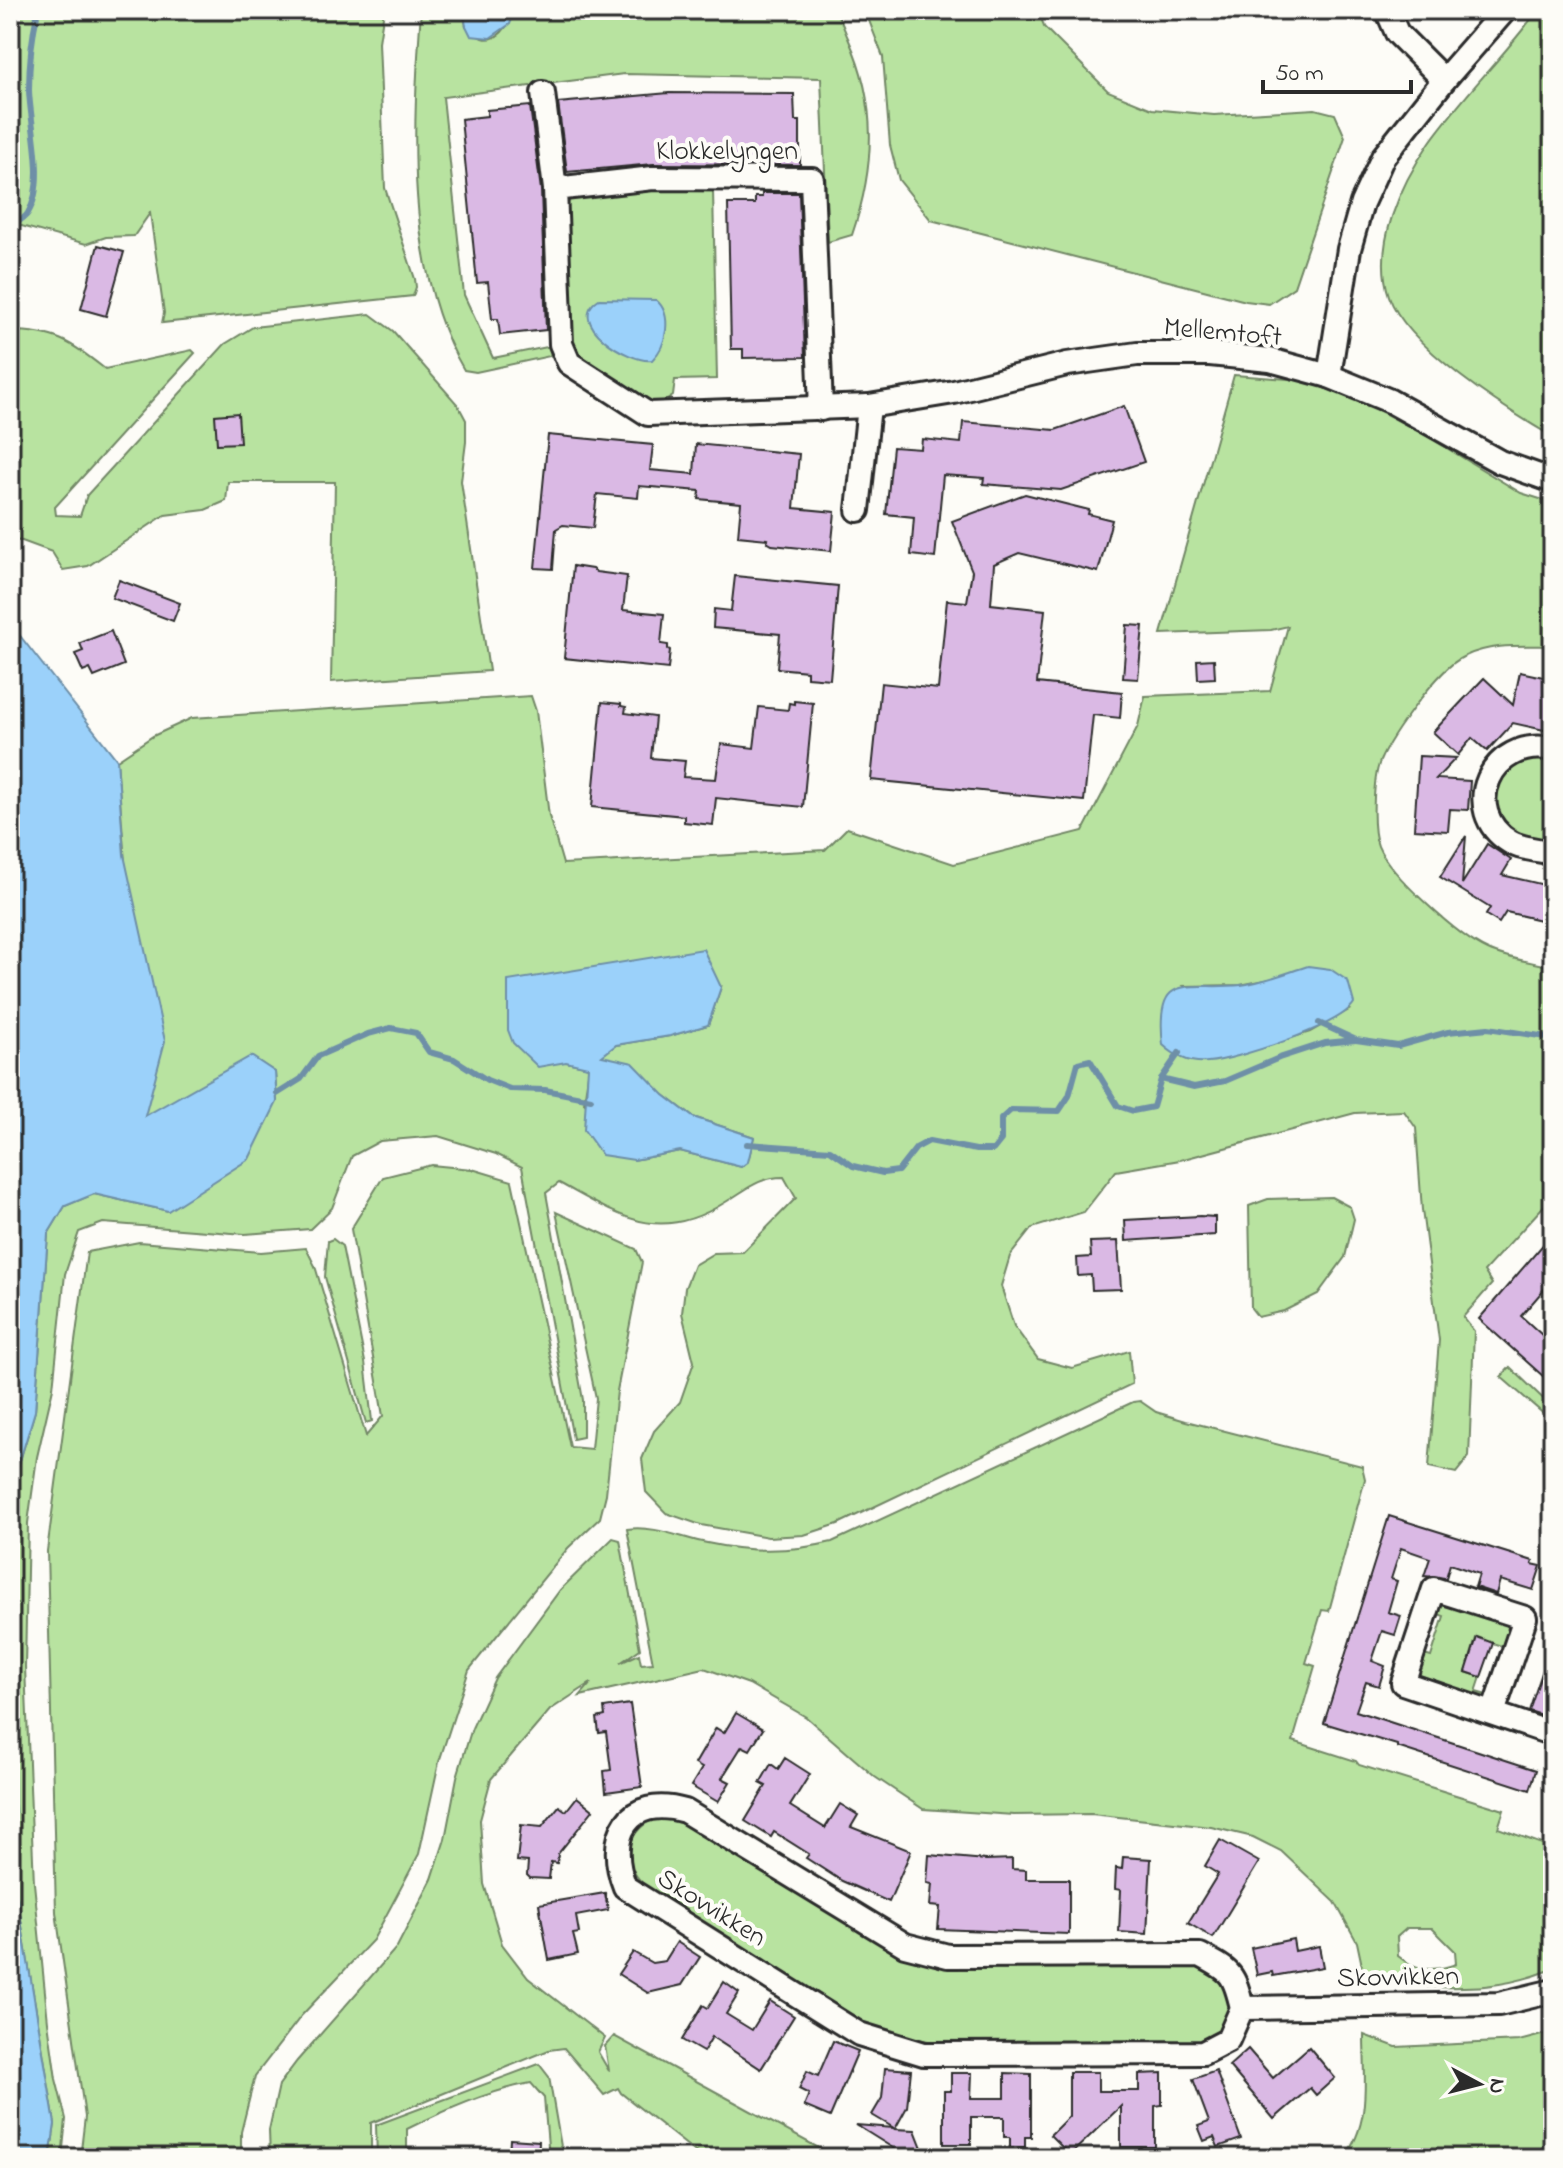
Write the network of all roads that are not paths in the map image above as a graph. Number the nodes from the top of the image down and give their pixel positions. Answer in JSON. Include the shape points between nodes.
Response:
{"nodes":[{"id":1,"x":1387,"y":10,"type":"edge"},
{"id":2,"x":1505,"y":10,"type":"edge"},
{"id":3,"x":1444,"y":80,"type":"junction"},
{"id":4,"x":543,"y":93,"type":"dead end"},
{"id":5,"x":555,"y":189,"type":"junction"},
{"id":6,"x":1329,"y":376,"type":"junction"},
{"id":7,"x":869,"y":406,"type":"junction"},
{"id":8,"x":821,"y":409,"type":"junction"},
{"id":9,"x":1553,"y":481,"type":"edge"},
{"id":10,"x":858,"y":510,"type":"dead end"},
{"id":11,"x":1553,"y":749,"type":"edge"},
{"id":12,"x":1553,"y":853,"type":"edge"},
{"id":13,"x":1493,"y":1713,"type":"junction"},
{"id":14,"x":1553,"y":1734,"type":"edge"},
{"id":15,"x":1553,"y":1991,"type":"edge"},
{"id":16,"x":1242,"y":2008,"type":"junction"}],
"edges":[{"from":1,"to":3,"type":"street","via":[[1397,33]]},
{"from":2,"to":3,"type":"street"},
{"from":3,"to":6,"type":"street","via":[[1383,157],[1362,203],[1349,249]]},
{"from":4,"to":5,"type":"street"},
{"from":5,"to":8,"type":"street","name":"Mellemtoft","via":[[561,344],[569,363],[648,414]]},
{"from":5,"to":8,"type":"street","name":"Klokkelyngen","via":[[653,178],[812,179]]},
{"from":6,"to":7,"type":"street","name":"Mellemtoft","via":[[1270,360],[1137,354]]},
{"from":6,"to":9,"type":"street","name":"Mellemtoft","via":[[1390,401],[1500,462]]},
{"from":7,"to":8,"type":"street","name":"Mellemtoft"},
{"from":7,"to":10,"type":"street"},
{"from":11,"to":12,"type":"street","via":[[1505,756],[1490,773],[1485,793],[1495,830],[1512,844]]},
{"from":13,"to":13,"type":"street","via":[[1525,1618],[1434,1589],[1403,1683]]},
{"from":13,"to":14,"type":"street"},
{"from":15,"to":16,"type":"street","name":"Skovvikken","via":[[1499,2004]]},
{"from":16,"to":16,"type":"street","name":"Skovvikken","via":[[1228,2040],[1203,2053],[924,2054],[859,2034],[625,1887],[616,1851],[623,1827],[640,1811],[666,1805],[685,1811],[905,1945],[948,1956],[1200,1955],[1236,1980]]}]}
